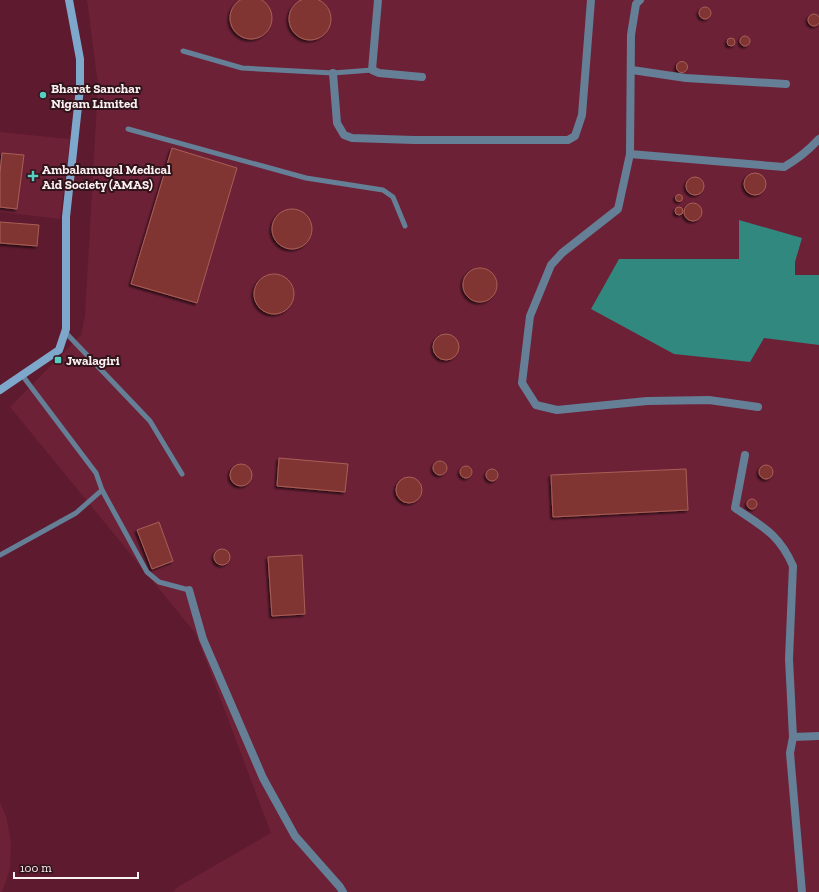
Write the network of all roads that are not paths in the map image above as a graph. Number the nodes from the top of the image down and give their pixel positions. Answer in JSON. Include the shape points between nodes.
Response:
{"nodes":[{"id":1,"x":69,"y":0,"type":"edge"},
{"id":2,"x":378,"y":0,"type":"edge"},
{"id":3,"x":591,"y":0,"type":"edge"},
{"id":4,"x":640,"y":0,"type":"edge"},
{"id":5,"x":182,"y":51,"type":"dead end"},
{"id":6,"x":372,"y":70,"type":"junction"},
{"id":7,"x":632,"y":70,"type":"junction"},
{"id":8,"x":333,"y":73,"type":"junction"},
{"id":9,"x":422,"y":77,"type":"dead end"},
{"id":10,"x":786,"y":84,"type":"dead end"},
{"id":11,"x":128,"y":129,"type":"dead end"},
{"id":12,"x":819,"y":139,"type":"edge"},
{"id":13,"x":630,"y":154,"type":"junction"},
{"id":14,"x":405,"y":226,"type":"dead end"},
{"id":15,"x":65,"y":332,"type":"junction"},
{"id":16,"x":22,"y":375,"type":"junction"},
{"id":17,"x":0,"y":390,"type":"edge"},
{"id":18,"x":758,"y":406,"type":"dead end"},
{"id":19,"x":745,"y":455,"type":"dead end"},
{"id":20,"x":182,"y":474,"type":"dead end"},
{"id":21,"x":102,"y":490,"type":"junction"},
{"id":22,"x":0,"y":555,"type":"edge"},
{"id":23,"x":188,"y":590,"type":"joint"},
{"id":24,"x":819,"y":736,"type":"edge"},
{"id":25,"x":793,"y":737,"type":"junction"},
{"id":26,"x":342,"y":892,"type":"edge"},
{"id":27,"x":802,"y":892,"type":"edge"}],
"edges":[{"from":1,"to":15,"type":"main road","via":[[80,59],[80,88],[66,217]]},
{"from":2,"to":6,"type":"street"},
{"from":3,"to":8,"type":"street","via":[[582,115],[575,136],[568,140],[352,138],[344,135],[337,123]]},
{"from":4,"to":7,"type":"street","via":[[636,4],[631,35]]},
{"from":5,"to":8,"type":"lane","via":[[242,68]]},
{"from":6,"to":8,"type":"lane"},
{"from":6,"to":9,"type":"street","via":[[379,73]]},
{"from":7,"to":10,"type":"street","via":[[686,78]]},
{"from":7,"to":13,"type":"street"},
{"from":11,"to":14,"type":"lane","via":[[306,178],[383,190],[393,197]]},
{"from":12,"to":13,"type":"street","via":[[798,160],[784,167]]},
{"from":13,"to":18,"type":"street","via":[[618,209],[562,253],[551,266],[530,316],[522,383],[536,405],[557,410],[662,401],[709,400]]},
{"from":15,"to":16,"type":"main road","via":[[59,350]]},
{"from":15,"to":20,"type":"lane","via":[[150,421]]},
{"from":16,"to":17,"type":"main road"},
{"from":16,"to":21,"type":"lane","via":[[96,474]]},
{"from":19,"to":25,"type":"street","via":[[735,508],[773,534],[793,566],[789,659]]},
{"from":21,"to":22,"type":"lane","via":[[76,513]]},
{"from":21,"to":23,"type":"lane","via":[[148,572],[159,582]]},
{"from":23,"to":26,"type":"street","via":[[203,640],[263,778],[295,836]]},
{"from":24,"to":25,"type":"street"},
{"from":25,"to":27,"type":"street","via":[[790,753]]}]}
